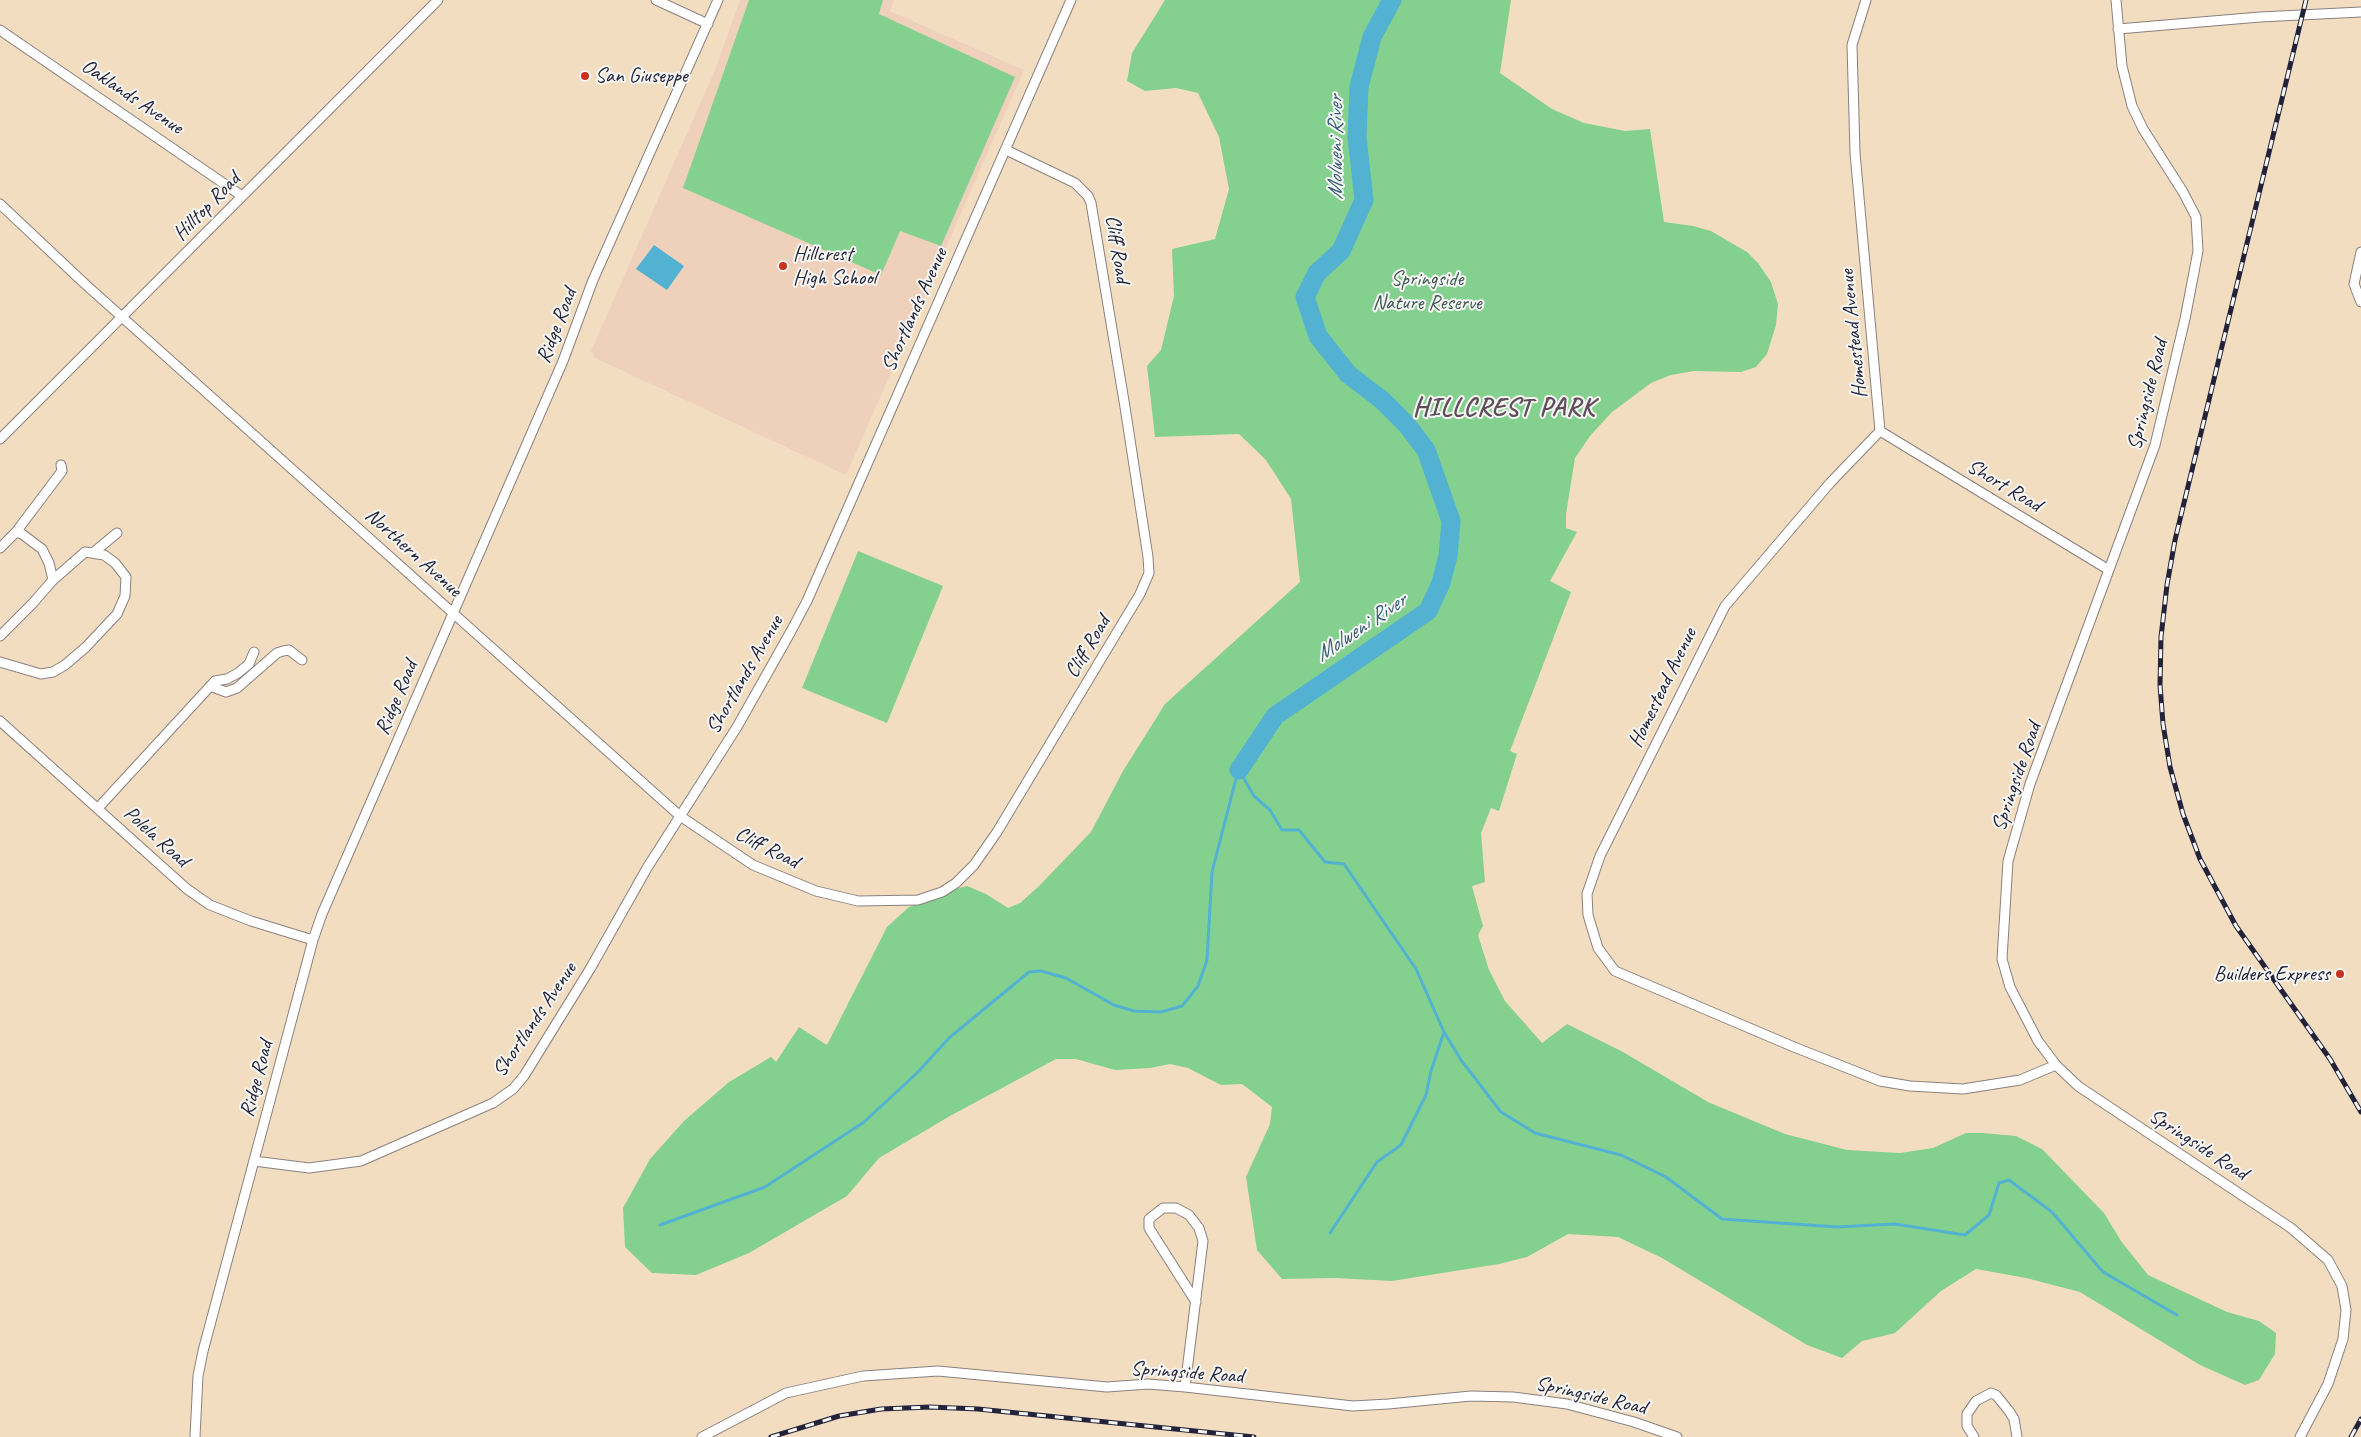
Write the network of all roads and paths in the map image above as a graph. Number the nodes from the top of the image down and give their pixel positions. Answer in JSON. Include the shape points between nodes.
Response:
{"nodes":[{"id":1,"x":438,"y":0,"type":"edge"},
{"id":2,"x":656,"y":0,"type":"edge"},
{"id":3,"x":718,"y":0,"type":"edge"},
{"id":4,"x":1071,"y":0,"type":"edge"},
{"id":5,"x":1866,"y":0,"type":"edge"},
{"id":6,"x":2116,"y":0,"type":"edge"},
{"id":7,"x":2361,"y":12,"type":"edge"},
{"id":8,"x":708,"y":24,"type":"junction"},
{"id":9,"x":2118,"y":29,"type":"junction"},
{"id":10,"x":0,"y":30,"type":"edge"},
{"id":11,"x":1006,"y":150,"type":"junction"},
{"id":12,"x":242,"y":196,"type":"junction"},
{"id":13,"x":0,"y":204,"type":"edge"},
{"id":14,"x":2361,"y":252,"type":"edge"},
{"id":15,"x":2361,"y":302,"type":"edge"},
{"id":16,"x":122,"y":316,"type":"junction"},
{"id":17,"x":1880,"y":431,"type":"junction"},
{"id":18,"x":0,"y":439,"type":"edge"},
{"id":19,"x":61,"y":465,"type":"dead end"},
{"id":20,"x":16,"y":532,"type":"junction"},
{"id":21,"x":118,"y":533,"type":"dead end"},
{"id":22,"x":0,"y":548,"type":"edge"},
{"id":23,"x":94,"y":552,"type":"junction"},
{"id":24,"x":2109,"y":570,"type":"junction"},
{"id":25,"x":53,"y":580,"type":"junction"},
{"id":26,"x":453,"y":612,"type":"junction"},
{"id":27,"x":0,"y":636,"type":"edge"},
{"id":28,"x":254,"y":652,"type":"dead end"},
{"id":29,"x":302,"y":660,"type":"dead end"},
{"id":30,"x":0,"y":662,"type":"edge"},
{"id":31,"x":210,"y":686,"type":"junction"},
{"id":32,"x":0,"y":721,"type":"edge"},
{"id":33,"x":98,"y":808,"type":"junction"},
{"id":34,"x":680,"y":816,"type":"junction"},
{"id":35,"x":313,"y":940,"type":"junction"},
{"id":36,"x":2056,"y":1065,"type":"junction"},
{"id":37,"x":254,"y":1161,"type":"junction"},
{"id":38,"x":1196,"y":1302,"type":"junction"},
{"id":39,"x":1185,"y":1386,"type":"junction"},
{"id":40,"x":195,"y":1437,"type":"edge"},
{"id":41,"x":702,"y":1437,"type":"edge"},
{"id":42,"x":1677,"y":1437,"type":"edge"},
{"id":43,"x":1974,"y":1437,"type":"edge"},
{"id":44,"x":2017,"y":1437,"type":"edge"},
{"id":45,"x":2300,"y":1437,"type":"edge"}],
"edges":[{"from":1,"to":12,"type":"street","name":"Hilltop Road"},
{"from":2,"to":8,"type":"street"},
{"from":3,"to":8,"type":"street","name":"Ridge Road"},
{"from":4,"to":11,"type":"street","name":"Shortlands Avenue"},
{"from":5,"to":17,"type":"street","name":"Homestead Avenue","via":[[1852,55],[1859,202],[1878,380]]},
{"from":6,"to":9,"type":"street","name":"Springside Road"},
{"from":7,"to":9,"type":"street"},
{"from":8,"to":26,"type":"street","name":"Ridge Road","via":[[580,310],[563,362]]},
{"from":9,"to":24,"type":"street","name":"Springside Road","via":[[2125,82],[2132,106],[2192,208],[2199,239],[2185,319],[2156,445]]},
{"from":10,"to":12,"type":"street","name":"Oaklands Avenue"},
{"from":11,"to":34,"type":"street","name":"Shortlands Avenue","via":[[807,600],[760,688]]},
{"from":11,"to":34,"type":"street","name":"Cliff Road","via":[[1075,182],[1091,203],[1148,557],[1146,581],[997,832],[974,865],[942,892],[918,900],[858,901],[816,891],[753,866]]},
{"from":12,"to":16,"type":"street","name":"Hilltop Road"},
{"from":13,"to":16,"type":"street","name":"Northern Avenue"},
{"from":14,"to":15,"type":"street","via":[[2354,284]]},
{"from":16,"to":18,"type":"street","name":"Hilltop Road"},
{"from":16,"to":26,"type":"street","name":"Northern Avenue"},
{"from":17,"to":24,"type":"street","name":"Short Road"},
{"from":17,"to":36,"type":"street","name":"Homestead Avenue","via":[[1830,483],[1732,596],[1716,620],[1592,874],[1587,894],[1593,936],[1605,959],[1616,971],[1880,1081],[1963,1088],[2020,1080]]},
{"from":19,"to":20,"type":"street","via":[[62,471]]},
{"from":20,"to":22,"type":"street"},
{"from":20,"to":25,"type":"street","via":[[42,549]]},
{"from":21,"to":23,"type":"street"},
{"from":23,"to":25,"type":"street","via":[[86,552]]},
{"from":23,"to":30,"type":"street","via":[[115,563],[126,577],[125,596],[117,614],[86,647],[53,672],[41,674]]},
{"from":24,"to":36,"type":"street","name":"Springside Road","via":[[2030,784],[2008,862],[2002,959],[2022,1015]]},
{"from":25,"to":27,"type":"street"},
{"from":26,"to":34,"type":"street","name":"Northern Avenue"},
{"from":26,"to":35,"type":"street","name":"Ridge Road"},
{"from":28,"to":31,"type":"street","via":[[249,664],[238,674],[215,681]]},
{"from":29,"to":31,"type":"street","via":[[289,650],[283,651],[237,688],[226,692]]},
{"from":31,"to":33,"type":"street"},
{"from":32,"to":33,"type":"street","name":"Polela Road"},
{"from":33,"to":35,"type":"street","name":"Polela Road","via":[[210,905]]},
{"from":34,"to":37,"type":"street","name":"Shortlands Avenue","via":[[532,1064],[506,1094],[493,1103],[361,1161],[309,1168]]},
{"from":35,"to":37,"type":"street","name":"Ridge Road"},
{"from":36,"to":45,"type":"street","name":"Springside Road","via":[[2100,1102],[2291,1228],[2328,1260],[2340,1279],[2344,1298],[2344,1339],[2328,1384]]},
{"from":37,"to":40,"type":"street","name":"Ridge Road","via":[[203,1351],[198,1376]]},
{"from":38,"to":38,"type":"street","via":[[1149,1228],[1149,1219],[1163,1208],[1183,1211],[1195,1221],[1202,1234]]},
{"from":38,"to":39,"type":"street"},
{"from":39,"to":41,"type":"street","name":"Springside Road","via":[[1107,1387],[938,1371],[863,1376],[786,1393]]},
{"from":39,"to":42,"type":"street","name":"Springside Road","via":[[1353,1406],[1471,1396],[1539,1399],[1634,1422]]},
{"from":43,"to":44,"type":"street","via":[[1967,1426],[1967,1414],[1976,1401],[1991,1393],[2014,1419]]}]}
